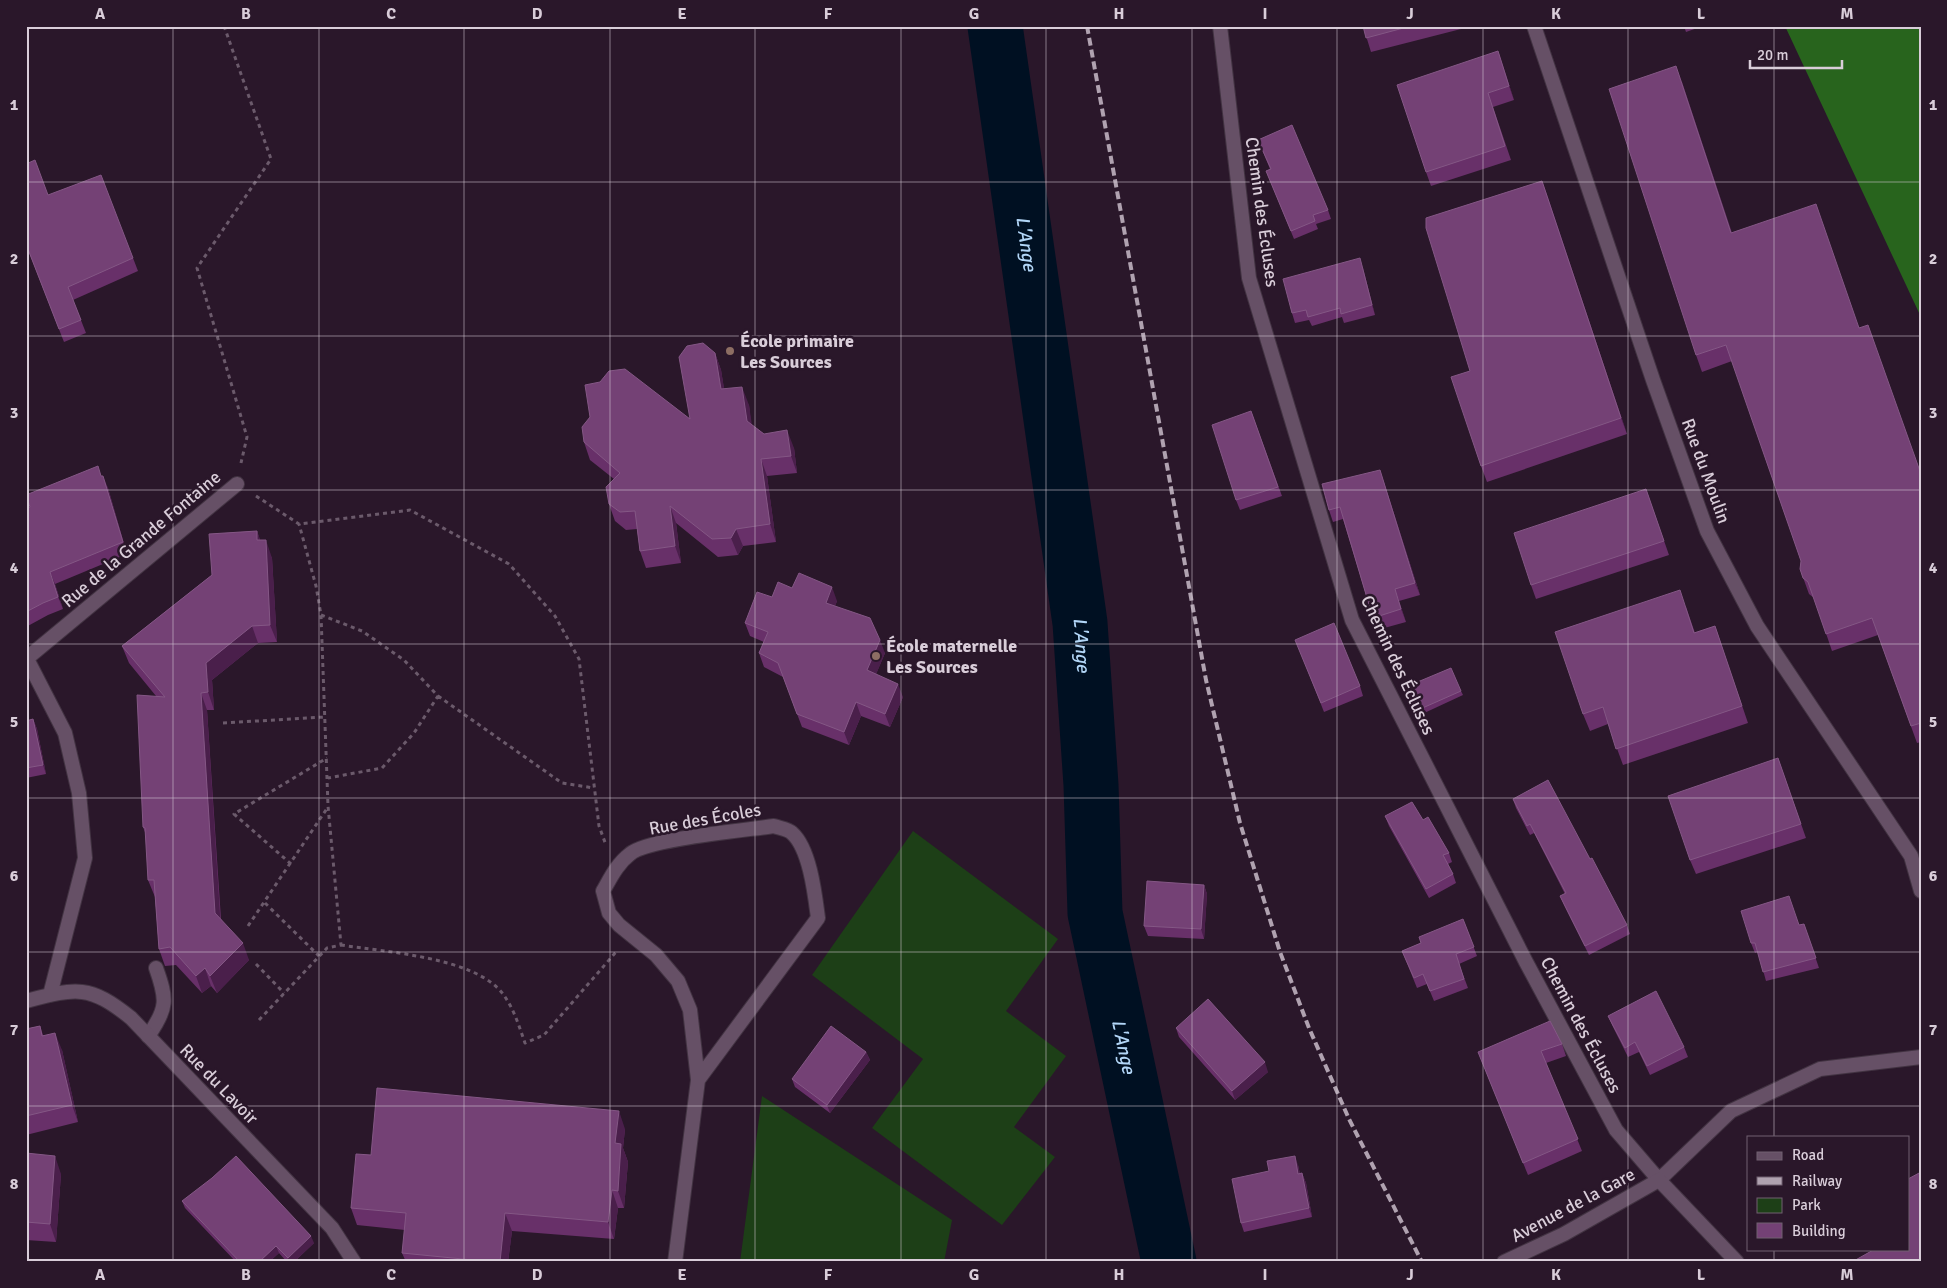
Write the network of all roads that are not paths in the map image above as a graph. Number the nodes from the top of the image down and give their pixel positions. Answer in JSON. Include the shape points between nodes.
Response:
{"nodes":[{"id":1,"x":1220,"y":26,"type":"edge"},
{"id":2,"x":1534,"y":26,"type":"edge"},
{"id":3,"x":237,"y":484,"type":"road end"},
{"id":4,"x":27,"y":659,"type":"edge"},
{"id":5,"x":1921,"y":891,"type":"edge"},
{"id":6,"x":156,"y":968,"type":"edge"},
{"id":7,"x":50,"y":995,"type":"junction"},
{"id":8,"x":26,"y":1001,"type":"edge"},
{"id":9,"x":148,"y":1036,"type":"junction"},
{"id":10,"x":1921,"y":1056,"type":"edge"},
{"id":11,"x":698,"y":1080,"type":"junction"},
{"id":12,"x":1658,"y":1180,"type":"junction"},
{"id":13,"x":354,"y":1262,"type":"edge"},
{"id":14,"x":675,"y":1262,"type":"edge"},
{"id":15,"x":1504,"y":1262,"type":"edge"},
{"id":16,"x":1737,"y":1262,"type":"edge"}],
"edges":[{"from":1,"to":12,"type":"street","name":"Chemin des Écluses","via":[[1249,278],[1352,620],[1526,962],[1616,1130]]},
{"from":2,"to":5,"type":"street","name":"Rue du Moulin","via":[[1707,531],[1757,626],[1911,856]]},
{"from":3,"to":4,"type":"street","name":"Rue de la Grande Fontaine"},
{"from":4,"to":7,"type":"street","via":[[65,733],[79,793],[85,858]]},
{"from":6,"to":9,"type":"street","via":[[164,990],[164,1010]]},
{"from":7,"to":8,"type":"street","name":"Rue du Lavoir"},
{"from":7,"to":9,"type":"street","name":"Rue du Lavoir","via":[[71,991],[94,994],[112,1003]]},
{"from":9,"to":13,"type":"street","name":"Rue du Lavoir","via":[[332,1228]]},
{"from":10,"to":12,"type":"street","name":"Avenue de la Gare","via":[[1820,1069],[1731,1111]]},
{"from":11,"to":11,"type":"street","name":"Rue des Écoles","via":[[818,918],[814,888],[802,845],[791,832],[774,826],[657,844],[631,852],[614,870],[604,891],[609,913],[656,955],[678,981],[690,1010]]},
{"from":11,"to":14,"type":"street","name":"Rue des Écoles"},
{"from":12,"to":15,"type":"street","name":"Avenue de la Gare","via":[[1564,1234]]},
{"from":12,"to":16,"type":"street","name":"Chemin des Écluses"}]}
